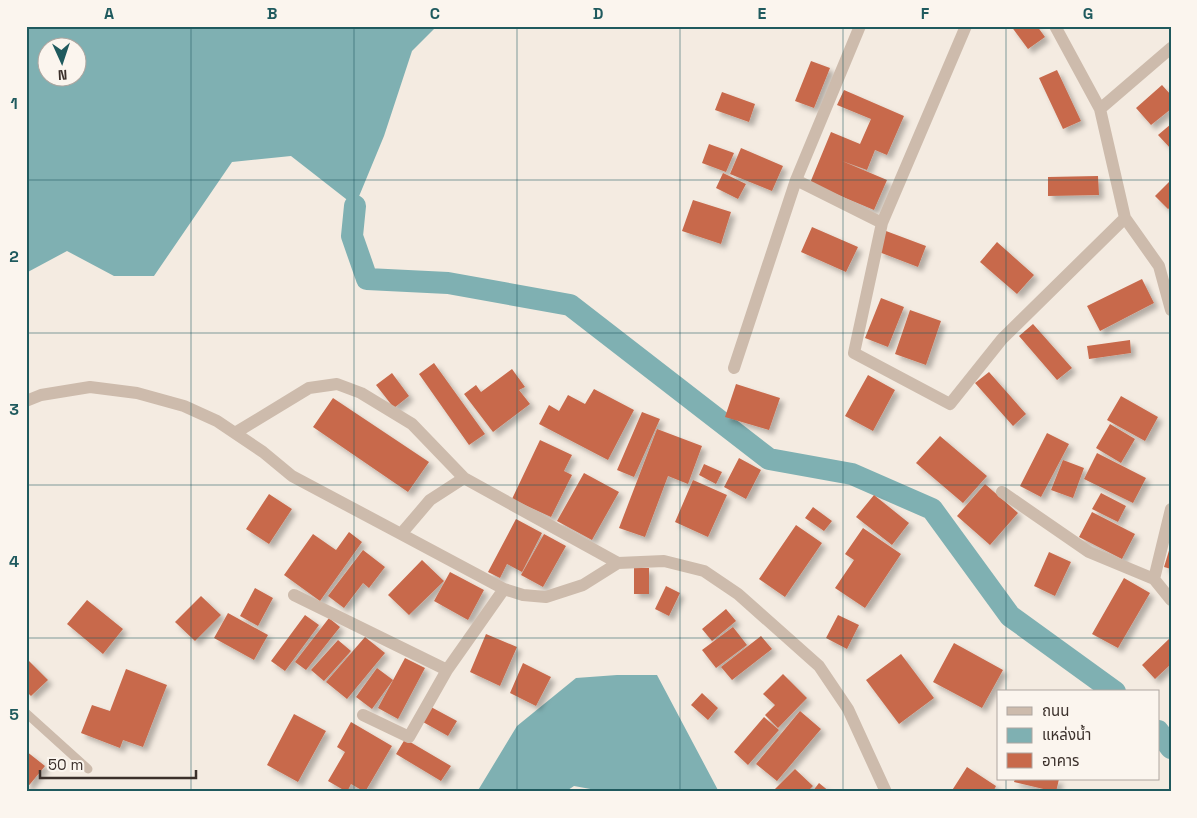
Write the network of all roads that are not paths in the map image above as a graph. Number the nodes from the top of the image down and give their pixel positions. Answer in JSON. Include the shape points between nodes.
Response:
{"nodes":[{"id":1,"x":860,"y":26,"type":"edge"},
{"id":2,"x":966,"y":26,"type":"edge"},
{"id":3,"x":1055,"y":26,"type":"edge"},
{"id":4,"x":1171,"y":48,"type":"edge"},
{"id":5,"x":1100,"y":109,"type":"junction"},
{"id":6,"x":796,"y":180,"type":"junction"},
{"id":7,"x":1125,"y":218,"type":"junction"},
{"id":8,"x":882,"y":223,"type":"junction"},
{"id":9,"x":1171,"y":310,"type":"edge"},
{"id":10,"x":734,"y":368,"type":"dead end"},
{"id":11,"x":26,"y":401,"type":"edge"},
{"id":12,"x":235,"y":433,"type":"junction"},
{"id":13,"x":464,"y":478,"type":"junction"},
{"id":14,"x":1002,"y":492,"type":"dead end"},
{"id":15,"x":1171,"y":509,"type":"edge"},
{"id":16,"x":401,"y":534,"type":"junction"},
{"id":17,"x":618,"y":563,"type":"junction"},
{"id":18,"x":1154,"y":579,"type":"junction"},
{"id":19,"x":504,"y":589,"type":"junction"},
{"id":20,"x":294,"y":595,"type":"dead end"},
{"id":21,"x":1171,"y":600,"type":"edge"},
{"id":22,"x":447,"y":670,"type":"junction"},
{"id":23,"x":26,"y":713,"type":"edge"},
{"id":24,"x":363,"y":715,"type":"dead end"},
{"id":25,"x":88,"y":769,"type":"dead end"},
{"id":26,"x":886,"y":792,"type":"edge"}],
"edges":[{"from":1,"to":6,"type":"street"},
{"from":2,"to":8,"type":"street"},
{"from":3,"to":5,"type":"street"},
{"from":4,"to":5,"type":"street"},
{"from":5,"to":7,"type":"street"},
{"from":6,"to":8,"type":"street"},
{"from":6,"to":10,"type":"street"},
{"from":7,"to":8,"type":"street","via":[[1002,339],[950,404],[854,353]]},
{"from":7,"to":9,"type":"street","via":[[1159,266]]},
{"from":11,"to":12,"type":"street","via":[[40,395],[90,387],[137,393],[184,406]]},
{"from":12,"to":13,"type":"street","via":[[309,388],[336,384],[361,393],[412,424]]},
{"from":12,"to":16,"type":"street","via":[[292,476]]},
{"from":13,"to":16,"type":"street","via":[[430,500]]},
{"from":13,"to":17,"type":"street"},
{"from":14,"to":18,"type":"street","via":[[1089,552]]},
{"from":15,"to":18,"type":"street"},
{"from":16,"to":19,"type":"street"},
{"from":17,"to":19,"type":"street","via":[[582,585],[546,597]]},
{"from":17,"to":26,"type":"street","via":[[664,561],[704,571],[738,594],[819,666],[848,709]]},
{"from":18,"to":21,"type":"street"},
{"from":19,"to":22,"type":"street"},
{"from":20,"to":22,"type":"street"},
{"from":22,"to":24,"type":"street","via":[[409,737]]},
{"from":23,"to":25,"type":"lane"}]}
